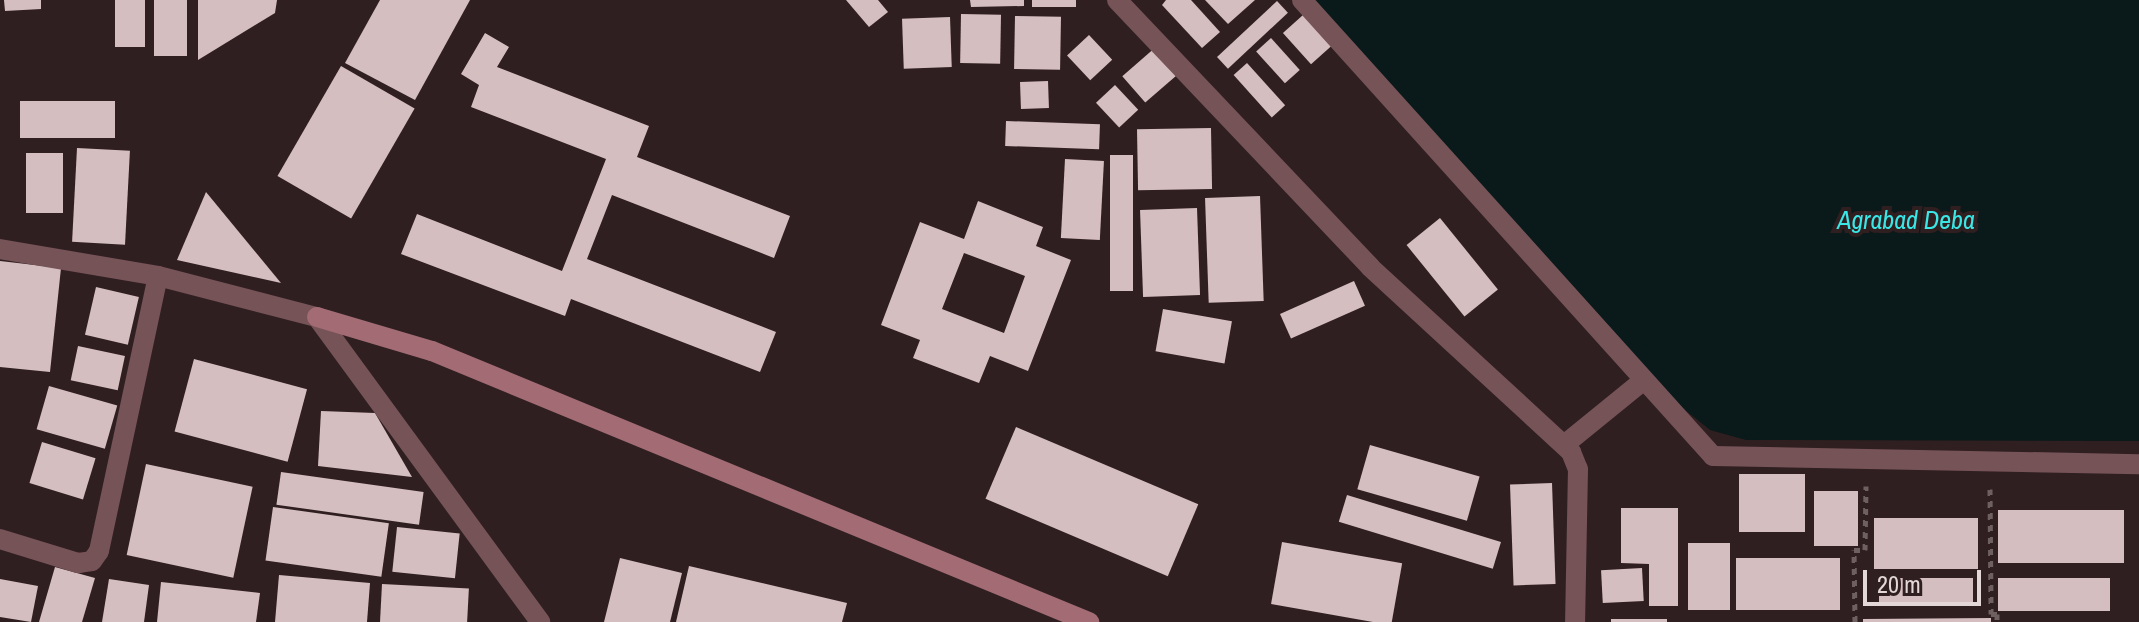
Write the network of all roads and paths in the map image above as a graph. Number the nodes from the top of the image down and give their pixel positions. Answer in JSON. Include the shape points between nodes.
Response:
{"nodes":[{"id":1,"x":1117,"y":0,"type":"edge"},
{"id":2,"x":1302,"y":0,"type":"edge"},
{"id":3,"x":0,"y":249,"type":"edge"},
{"id":4,"x":158,"y":276,"type":"junction"},
{"id":5,"x":317,"y":317,"type":"junction"},
{"id":6,"x":1644,"y":380,"type":"junction"},
{"id":7,"x":1564,"y":445,"type":"junction"},
{"id":8,"x":1866,"y":459,"type":"junction"},
{"id":9,"x":1990,"y":461,"type":"junction"},
{"id":10,"x":2139,"y":464,"type":"edge"},
{"id":11,"x":0,"y":539,"type":"edge"},
{"id":12,"x":540,"y":622,"type":"edge"},
{"id":13,"x":1089,"y":622,"type":"edge"},
{"id":14,"x":1575,"y":622,"type":"edge"},
{"id":15,"x":1855,"y":622,"type":"edge"},
{"id":16,"x":1997,"y":622,"type":"edge"}],
"edges":[{"from":1,"to":7,"type":"street","via":[[1370,267]]},
{"from":2,"to":6,"type":"street"},
{"from":3,"to":4,"type":"street"},
{"from":4,"to":5,"type":"street"},
{"from":4,"to":11,"type":"street","via":[[99,551],[92,561],[78,563]]},
{"from":5,"to":12,"type":"street"},
{"from":5,"to":13,"type":"street","via":[[432,351]]},
{"from":6,"to":7,"type":"street"},
{"from":6,"to":8,"type":"street","via":[[1713,456]]},
{"from":7,"to":14,"type":"street","via":[[1578,469]]},
{"from":8,"to":9,"type":"street"},
{"from":8,"to":15,"type":"path","via":[[1865,550],[1854,550]]},
{"from":9,"to":10,"type":"street"},
{"from":9,"to":16,"type":"path","via":[[1991,614],[1997,614]]}]}
